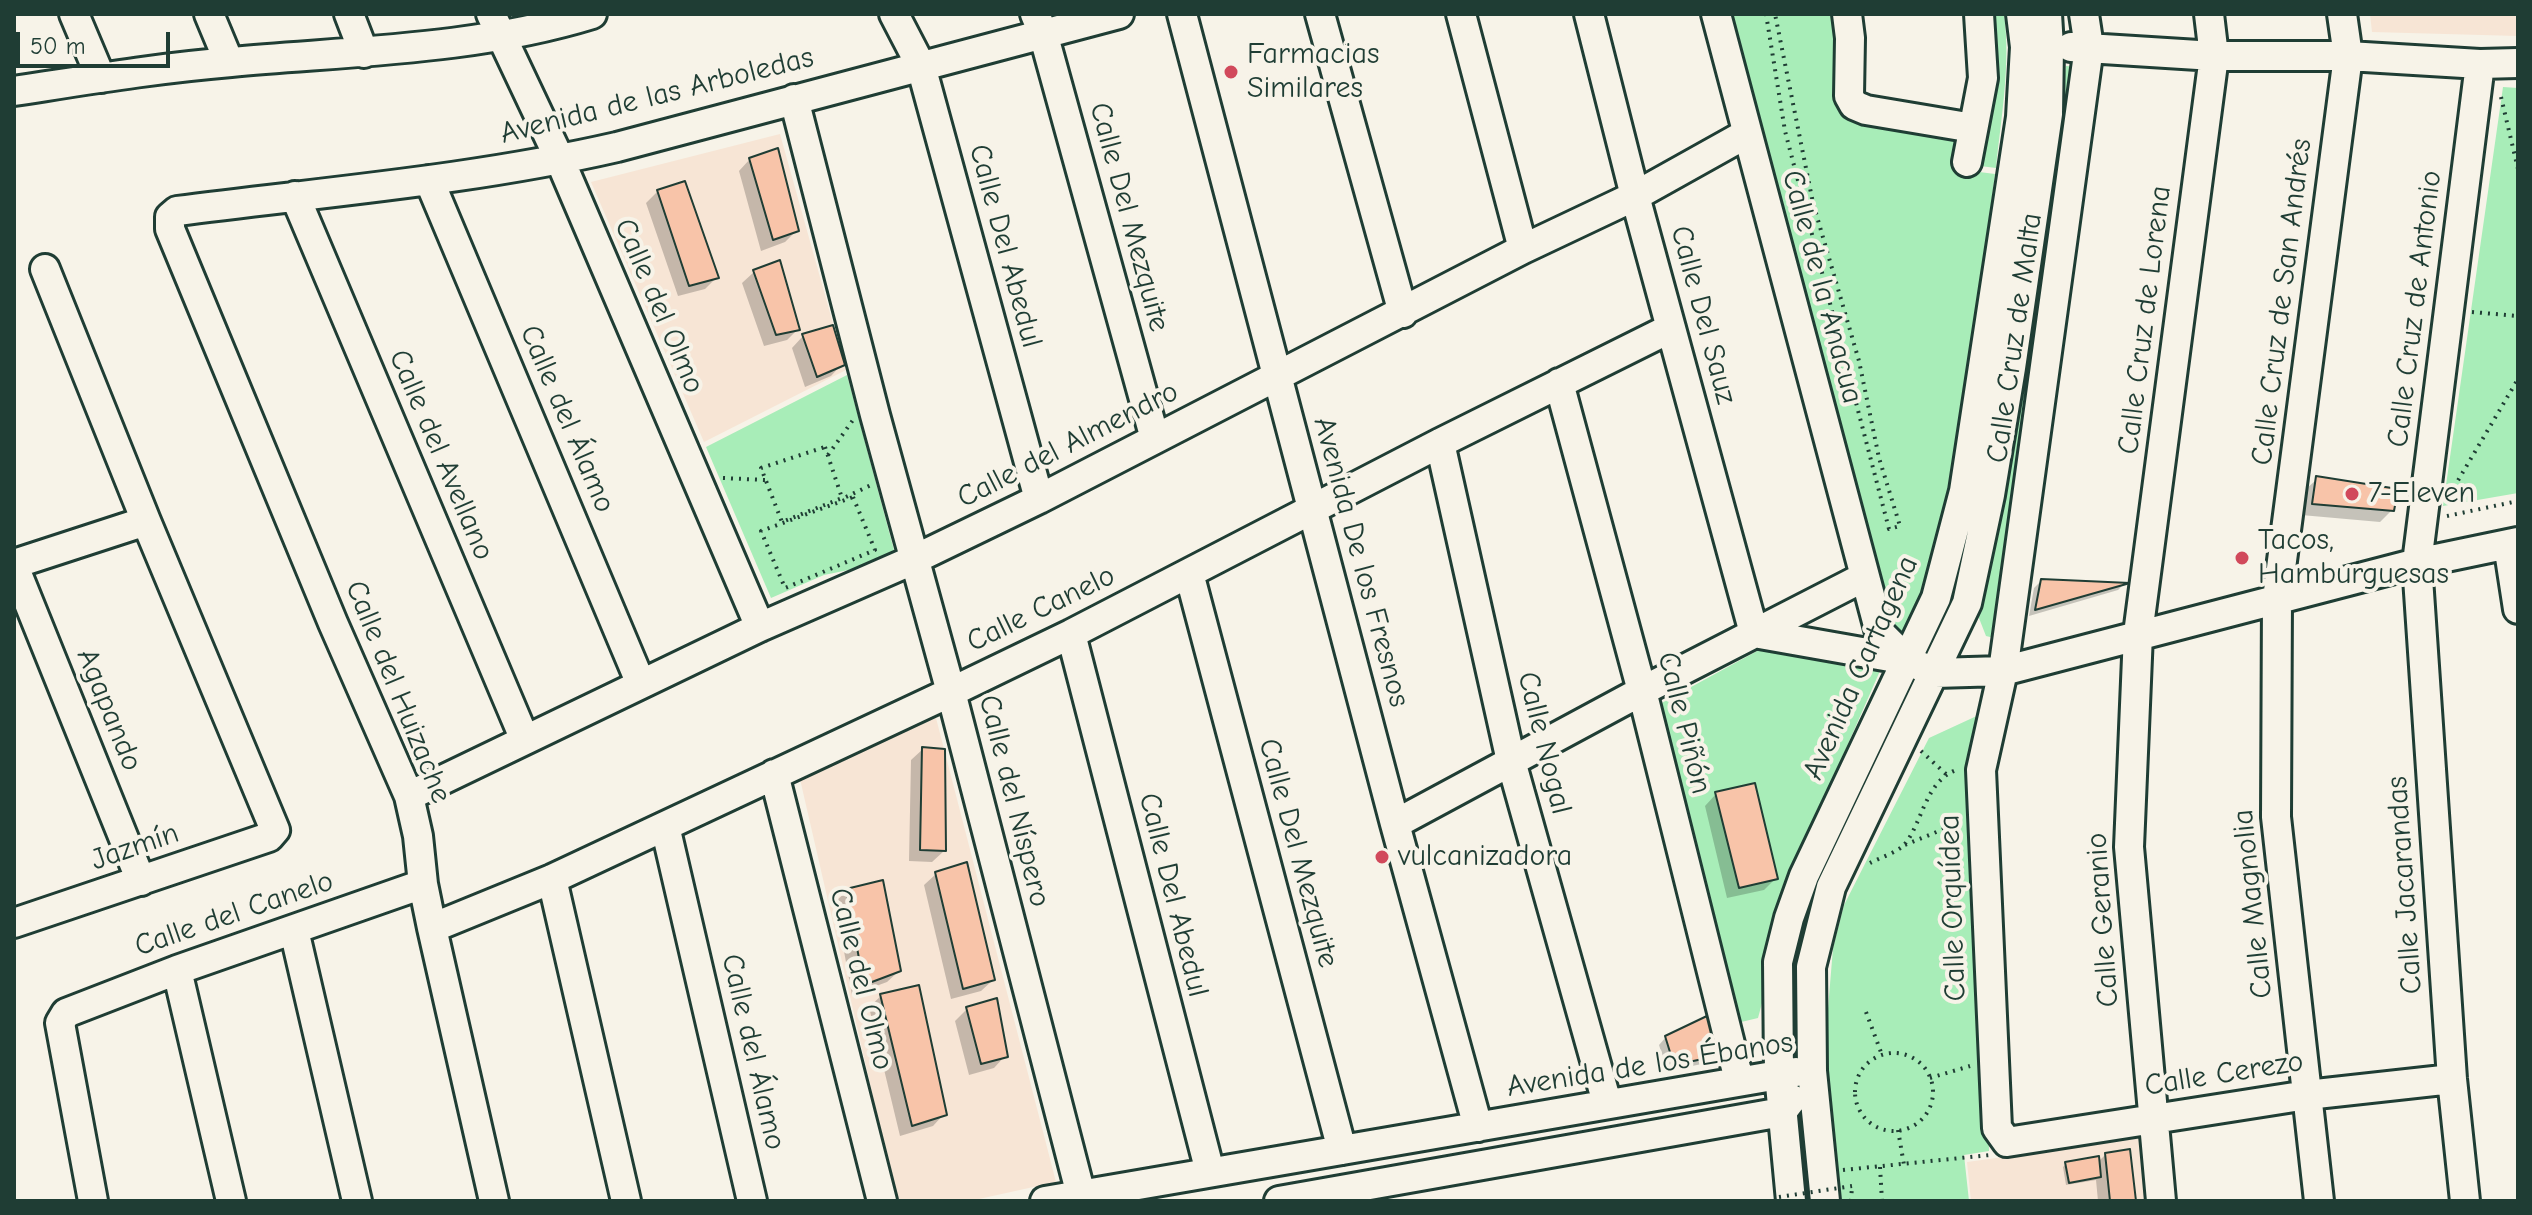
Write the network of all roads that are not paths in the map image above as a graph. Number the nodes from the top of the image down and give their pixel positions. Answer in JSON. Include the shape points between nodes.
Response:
{"nodes":[{"id":1,"x":74,"y":14,"type":"edge"},
{"id":2,"x":209,"y":14,"type":"edge"},
{"id":3,"x":349,"y":14,"type":"edge"},
{"id":4,"x":592,"y":14,"type":"edge"},
{"id":5,"x":894,"y":14,"type":"edge"},
{"id":6,"x":1119,"y":14,"type":"edge"},
{"id":7,"x":1182,"y":14,"type":"edge"},
{"id":8,"x":1320,"y":14,"type":"edge"},
{"id":9,"x":1461,"y":14,"type":"edge"},
{"id":10,"x":1589,"y":14,"type":"edge"},
{"id":11,"x":1716,"y":14,"type":"edge"},
{"id":12,"x":1847,"y":14,"type":"edge"},
{"id":13,"x":1979,"y":14,"type":"edge"},
{"id":14,"x":2021,"y":14,"type":"edge"},
{"id":15,"x":2047,"y":14,"type":"edge"},
{"id":16,"x":2084,"y":14,"type":"edge"},
{"id":17,"x":2209,"y":14,"type":"edge"},
{"id":18,"x":2342,"y":14,"type":"edge"},
{"id":19,"x":1039,"y":23,"type":"edge"},
{"id":20,"x":496,"y":26,"type":"edge"},
{"id":21,"x":2037,"y":47,"type":"junction"},
{"id":22,"x":2089,"y":47,"type":"junction"},
{"id":23,"x":364,"y":53,"type":"junction"},
{"id":24,"x":2214,"y":56,"type":"junction"},
{"id":25,"x":2348,"y":56,"type":"junction"},
{"id":26,"x":229,"y":62,"type":"junction"},
{"id":27,"x":2518,"y":63,"type":"edge"},
{"id":28,"x":2480,"y":64,"type":"junction"},
{"id":29,"x":921,"y":66,"type":"junction"},
{"id":30,"x":101,"y":78,"type":"junction"},
{"id":31,"x":14,"y":91,"type":"edge"},
{"id":32,"x":794,"y":99,"type":"junction"},
{"id":33,"x":1973,"y":128,"type":"junction"},
{"id":34,"x":1746,"y":134,"type":"junction"},
{"id":35,"x":560,"y":160,"type":"junction"},
{"id":36,"x":1967,"y":162,"type":"dead end"},
{"id":37,"x":429,"y":180,"type":"junction"},
{"id":38,"x":295,"y":196,"type":"junction"},
{"id":39,"x":1635,"y":196,"type":"junction"},
{"id":40,"x":170,"y":229,"type":"joint"},
{"id":41,"x":1523,"y":249,"type":"junction"},
{"id":42,"x":45,"y":269,"type":"dead end"},
{"id":43,"x":1403,"y":313,"type":"junction"},
{"id":44,"x":1671,"y":328,"type":"junction"},
{"id":45,"x":1277,"y":376,"type":"junction"},
{"id":46,"x":1559,"y":383,"type":"junction"},
{"id":47,"x":1155,"y":439,"type":"junction"},
{"id":48,"x":1440,"y":443,"type":"junction"},
{"id":49,"x":1039,"y":499,"type":"junction"},
{"id":50,"x":1313,"y":508,"type":"junction"},
{"id":51,"x":146,"y":521,"type":"junction"},
{"id":52,"x":2513,"y":543,"type":"edge"},
{"id":53,"x":913,"y":560,"type":"junction"},
{"id":54,"x":2417,"y":563,"type":"junction"},
{"id":55,"x":14,"y":565,"type":"edge"},
{"id":56,"x":1189,"y":573,"type":"junction"},
{"id":57,"x":1864,"y":577,"type":"junction"},
{"id":58,"x":2277,"y":599,"type":"junction"},
{"id":59,"x":2518,"y":609,"type":"edge"},
{"id":60,"x":760,"y":627,"type":"junction"},
{"id":61,"x":1754,"y":633,"type":"junction"},
{"id":62,"x":1071,"y":634,"type":"junction"},
{"id":63,"x":2138,"y":634,"type":"junction"},
{"id":64,"x":1907,"y":660,"type":"junction"},
{"id":65,"x":2003,"y":671,"type":"junction"},
{"id":66,"x":1935,"y":673,"type":"junction"},
{"id":67,"x":641,"y":684,"type":"junction"},
{"id":68,"x":1642,"y":691,"type":"junction"},
{"id":69,"x":951,"y":692,"type":"junction"},
{"id":70,"x":525,"y":740,"type":"junction"},
{"id":71,"x":1511,"y":761,"type":"junction"},
{"id":72,"x":774,"y":774,"type":"junction"},
{"id":73,"x":409,"y":796,"type":"junction"},
{"id":74,"x":1395,"y":824,"type":"junction"},
{"id":75,"x":665,"y":826,"type":"junction"},
{"id":76,"x":552,"y":879,"type":"junction"},
{"id":77,"x":141,"y":881,"type":"junction"},
{"id":78,"x":423,"y":884,"type":"junction"},
{"id":79,"x":14,"y":923,"type":"edge"},
{"id":80,"x":432,"y":928,"type":"junction"},
{"id":81,"x":294,"y":930,"type":"junction"},
{"id":82,"x":177,"y":970,"type":"junction"},
{"id":83,"x":1812,"y":1071,"type":"junction"},
{"id":84,"x":1779,"y":1074,"type":"junction"},
{"id":85,"x":2452,"y":1079,"type":"junction"},
{"id":86,"x":1739,"y":1080,"type":"junction"},
{"id":87,"x":2307,"y":1095,"type":"junction"},
{"id":88,"x":1607,"y":1103,"type":"junction"},
{"id":89,"x":2152,"y":1119,"type":"junction"},
{"id":90,"x":1783,"y":1124,"type":"junction"},
{"id":91,"x":1478,"y":1127,"type":"junction"},
{"id":92,"x":1999,"y":1148,"type":"joint"},
{"id":93,"x":1342,"y":1150,"type":"junction"},
{"id":94,"x":1210,"y":1172,"type":"junction"},
{"id":95,"x":1081,"y":1195,"type":"junction"},
{"id":96,"x":1780,"y":1200,"type":"edge"},
{"id":97,"x":93,"y":1201,"type":"edge"},
{"id":98,"x":231,"y":1201,"type":"edge"},
{"id":99,"x":357,"y":1201,"type":"edge"},
{"id":100,"x":494,"y":1201,"type":"edge"},
{"id":101,"x":626,"y":1201,"type":"edge"},
{"id":102,"x":752,"y":1201,"type":"edge"},
{"id":103,"x":882,"y":1201,"type":"edge"},
{"id":104,"x":1045,"y":1201,"type":"edge"},
{"id":105,"x":1279,"y":1201,"type":"edge"},
{"id":106,"x":1825,"y":1201,"type":"edge"},
{"id":107,"x":2161,"y":1201,"type":"edge"},
{"id":108,"x":2319,"y":1201,"type":"edge"},
{"id":109,"x":2465,"y":1201,"type":"edge"}],
"edges":[{"from":1,"to":30,"type":"street"},
{"from":2,"to":26,"type":"street"},
{"from":3,"to":23,"type":"street"},
{"from":4,"to":20,"type":"street"},
{"from":5,"to":29,"type":"street","name":"Calle Del Abedul"},
{"from":6,"to":19,"type":"street","name":"Avenida de las Arboledas"},
{"from":7,"to":45,"type":"street","name":"Avenida De los Fresnos"},
{"from":8,"to":43,"type":"street"},
{"from":9,"to":41,"type":"street"},
{"from":10,"to":39,"type":"street","name":"Calle Del Sauz"},
{"from":11,"to":34,"type":"street","name":"Calle de la Anacua"},
{"from":12,"to":33,"type":"street","via":[[1849,96],[1854,105]]},
{"from":13,"to":33,"type":"street","via":[[1983,78]]},
{"from":14,"to":21,"type":"street","name":"Avenida Cartagena"},
{"from":15,"to":21,"type":"street","name":"Avenida Cartagena"},
{"from":16,"to":22,"type":"street","name":"Calle Cruz de Malta"},
{"from":17,"to":24,"type":"street","name":"Calle Cruz de Lorena"},
{"from":18,"to":25,"type":"street","name":"Calle Cruz de San Andrés"},
{"from":19,"to":29,"type":"street","name":"Avenida de las Arboledas"},
{"from":19,"to":47,"type":"street","name":"Calle Del Mezquite"},
{"from":20,"to":23,"type":"street"},
{"from":20,"to":35,"type":"street","name":"Calle del Olmo"},
{"from":21,"to":22,"type":"street"},
{"from":21,"to":64,"type":"street","name":"Avenida Cartagena","via":[[2021,117],[1964,491],[1936,598]]},
{"from":21,"to":66,"type":"street","name":"Avenida Cartagena","via":[[2048,114],[2011,368],[1967,603]]},
{"from":22,"to":24,"type":"street"},
{"from":22,"to":65,"type":"street","name":"Calle Cruz de Malta"},
{"from":23,"to":26,"type":"street"},
{"from":24,"to":25,"type":"street"},
{"from":24,"to":63,"type":"street","name":"Calle Cruz de Lorena"},
{"from":25,"to":28,"type":"street"},
{"from":25,"to":58,"type":"street","name":"Calle Cruz de San Andrés"},
{"from":26,"to":30,"type":"street"},
{"from":27,"to":28,"type":"street"},
{"from":28,"to":54,"type":"street","name":"Calle Cruz de Antonio"},
{"from":29,"to":32,"type":"street","name":"Avenida de las Arboledas"},
{"from":29,"to":49,"type":"street","name":"Calle Del Abedul"},
{"from":30,"to":31,"type":"street"},
{"from":32,"to":35,"type":"street","name":"Avenida de las Arboledas"},
{"from":32,"to":53,"type":"street","name":"Calle del Níspero"},
{"from":33,"to":36,"type":"street"},
{"from":34,"to":39,"type":"street","name":"Calle del Almendro"},
{"from":34,"to":57,"type":"street","name":"Calle de la Anacua"},
{"from":35,"to":37,"type":"street","name":"Avenida de las Arboledas"},
{"from":35,"to":60,"type":"street","name":"Calle del Olmo"},
{"from":37,"to":38,"type":"street","name":"Avenida de las Arboledas"},
{"from":37,"to":67,"type":"street","name":"Calle del Álamo"},
{"from":38,"to":40,"type":"street","name":"Avenida de las Arboledas","via":[[177,211],[170,217]]},
{"from":38,"to":70,"type":"street","name":"Calle del Avellano"},
{"from":39,"to":41,"type":"street","name":"Calle del Almendro"},
{"from":39,"to":44,"type":"street","name":"Calle Del Sauz"},
{"from":40,"to":73,"type":"street","name":"Calle del Huizache"},
{"from":41,"to":43,"type":"street","name":"Calle del Almendro"},
{"from":42,"to":51,"type":"street"},
{"from":43,"to":45,"type":"street","name":"Calle del Almendro"},
{"from":44,"to":46,"type":"street","name":"Calle Canelo"},
{"from":44,"to":61,"type":"street","name":"Calle Del Sauz"},
{"from":45,"to":47,"type":"street","name":"Calle del Almendro"},
{"from":45,"to":50,"type":"street","name":"Avenida De los Fresnos"},
{"from":46,"to":48,"type":"street","name":"Calle Canelo"},
{"from":46,"to":68,"type":"street","name":"Calle Piñón"},
{"from":47,"to":49,"type":"street","name":"Calle del Almendro"},
{"from":48,"to":50,"type":"street","name":"Calle Canelo"},
{"from":48,"to":71,"type":"street","name":"Calle Nogal"},
{"from":49,"to":53,"type":"street","name":"Calle del Almendro"},
{"from":50,"to":56,"type":"street","name":"Calle Canelo"},
{"from":50,"to":74,"type":"street","name":"Avenida De los Fresnos"},
{"from":51,"to":55,"type":"street"},
{"from":51,"to":77,"type":"street","name":"Jazmín","via":[[275,830],[269,837]]},
{"from":52,"to":54,"type":"street"},
{"from":52,"to":59,"type":"street"},
{"from":53,"to":60,"type":"street","name":"Calle del Almendro"},
{"from":53,"to":69,"type":"street","name":"Calle del Níspero"},
{"from":54,"to":58,"type":"street"},
{"from":54,"to":85,"type":"street","name":"Calle Jacarandas"},
{"from":55,"to":77,"type":"street","name":"Agapando"},
{"from":56,"to":62,"type":"street","name":"Calle Canelo"},
{"from":56,"to":93,"type":"street","name":"Calle Del Mezquite"},
{"from":57,"to":61,"type":"street"},
{"from":57,"to":64,"type":"street","name":"Calle de la Anacua","via":[[1880,633]]},
{"from":58,"to":63,"type":"street"},
{"from":58,"to":87,"type":"street","name":"Calle Magnolia","via":[[2276,817]]},
{"from":60,"to":67,"type":"street","name":"Calle del Almendro"},
{"from":61,"to":64,"type":"street"},
{"from":61,"to":68,"type":"street"},
{"from":62,"to":69,"type":"street","name":"Calle Canelo"},
{"from":62,"to":94,"type":"street","name":"Calle Del Abedul"},
{"from":63,"to":65,"type":"street"},
{"from":63,"to":89,"type":"street","name":"Calle Geranio","via":[[2129,847]]},
{"from":64,"to":66,"type":"street"},
{"from":64,"to":84,"type":"street","name":"Avenida Cartagena","via":[[1789,918],[1778,962]]},
{"from":65,"to":66,"type":"street"},
{"from":65,"to":92,"type":"street","name":"Calle Orquídea","via":[[1981,770]]},
{"from":66,"to":83,"type":"street","name":"Avenida Cartagena","via":[[1831,887],[1811,967]]},
{"from":67,"to":70,"type":"street","name":"Calle del Almendro"},
{"from":68,"to":71,"type":"street"},
{"from":68,"to":86,"type":"street","name":"Calle Piñón"},
{"from":69,"to":72,"type":"street","name":"Calle Canelo"},
{"from":69,"to":95,"type":"street","name":"Calle del Níspero"},
{"from":70,"to":73,"type":"street","name":"Calle del Almendro"},
{"from":71,"to":74,"type":"street"},
{"from":71,"to":88,"type":"street","name":"Calle Nogal"},
{"from":72,"to":75,"type":"street","name":"Calle Canelo"},
{"from":72,"to":103,"type":"street","name":"Calle del Olmo"},
{"from":73,"to":78,"type":"street","name":"Calle del Huizache"},
{"from":74,"to":91,"type":"street","name":"Avenida De los Fresnos"},
{"from":75,"to":76,"type":"street","name":"Calle Canelo"},
{"from":75,"to":102,"type":"street","name":"Calle del Álamo"},
{"from":76,"to":80,"type":"street","name":"Calle Canelo"},
{"from":76,"to":101,"type":"street"},
{"from":77,"to":79,"type":"street","name":"Jazmín"},
{"from":78,"to":80,"type":"street","name":"Calle del Huizache"},
{"from":78,"to":81,"type":"street","name":"Calle del Canelo"},
{"from":80,"to":100,"type":"street","name":"Calle del Huizache"},
{"from":81,"to":82,"type":"street","name":"Calle del Canelo"},
{"from":81,"to":99,"type":"street"},
{"from":82,"to":97,"type":"street","name":"Calle del Canelo","via":[[69,1010],[60,1023]]},
{"from":82,"to":98,"type":"street"},
{"from":83,"to":84,"type":"street","name":"Avenida de los Ébanos"},
{"from":83,"to":90,"type":"street","name":"Avenida de los Ébanos"},
{"from":83,"to":106,"type":"street","name":"Avenida Cartagena"},
{"from":84,"to":86,"type":"street","name":"Avenida de los Ébanos"},
{"from":84,"to":90,"type":"street","name":"Avenida Cartagena"},
{"from":85,"to":87,"type":"street","name":"Calle Cerezo"},
{"from":85,"to":109,"type":"street","name":"Calle Jacarandas"},
{"from":86,"to":88,"type":"street","name":"Avenida de los Ébanos"},
{"from":87,"to":89,"type":"street","name":"Calle Cerezo"},
{"from":87,"to":108,"type":"street","name":"Calle Magnolia"},
{"from":88,"to":91,"type":"street","name":"Avenida de los Ébanos"},
{"from":89,"to":92,"type":"street","name":"Calle Cerezo"},
{"from":89,"to":107,"type":"street","name":"Calle Geranio"},
{"from":90,"to":96,"type":"street","name":"Avenida Cartagena"},
{"from":90,"to":105,"type":"street"},
{"from":91,"to":93,"type":"street","name":"Avenida de los Ébanos"},
{"from":93,"to":94,"type":"street","name":"Avenida de los Ébanos"},
{"from":94,"to":95,"type":"street","name":"Avenida de los Ébanos"},
{"from":95,"to":104,"type":"street","name":"Avenida de los Ébanos"}]}
